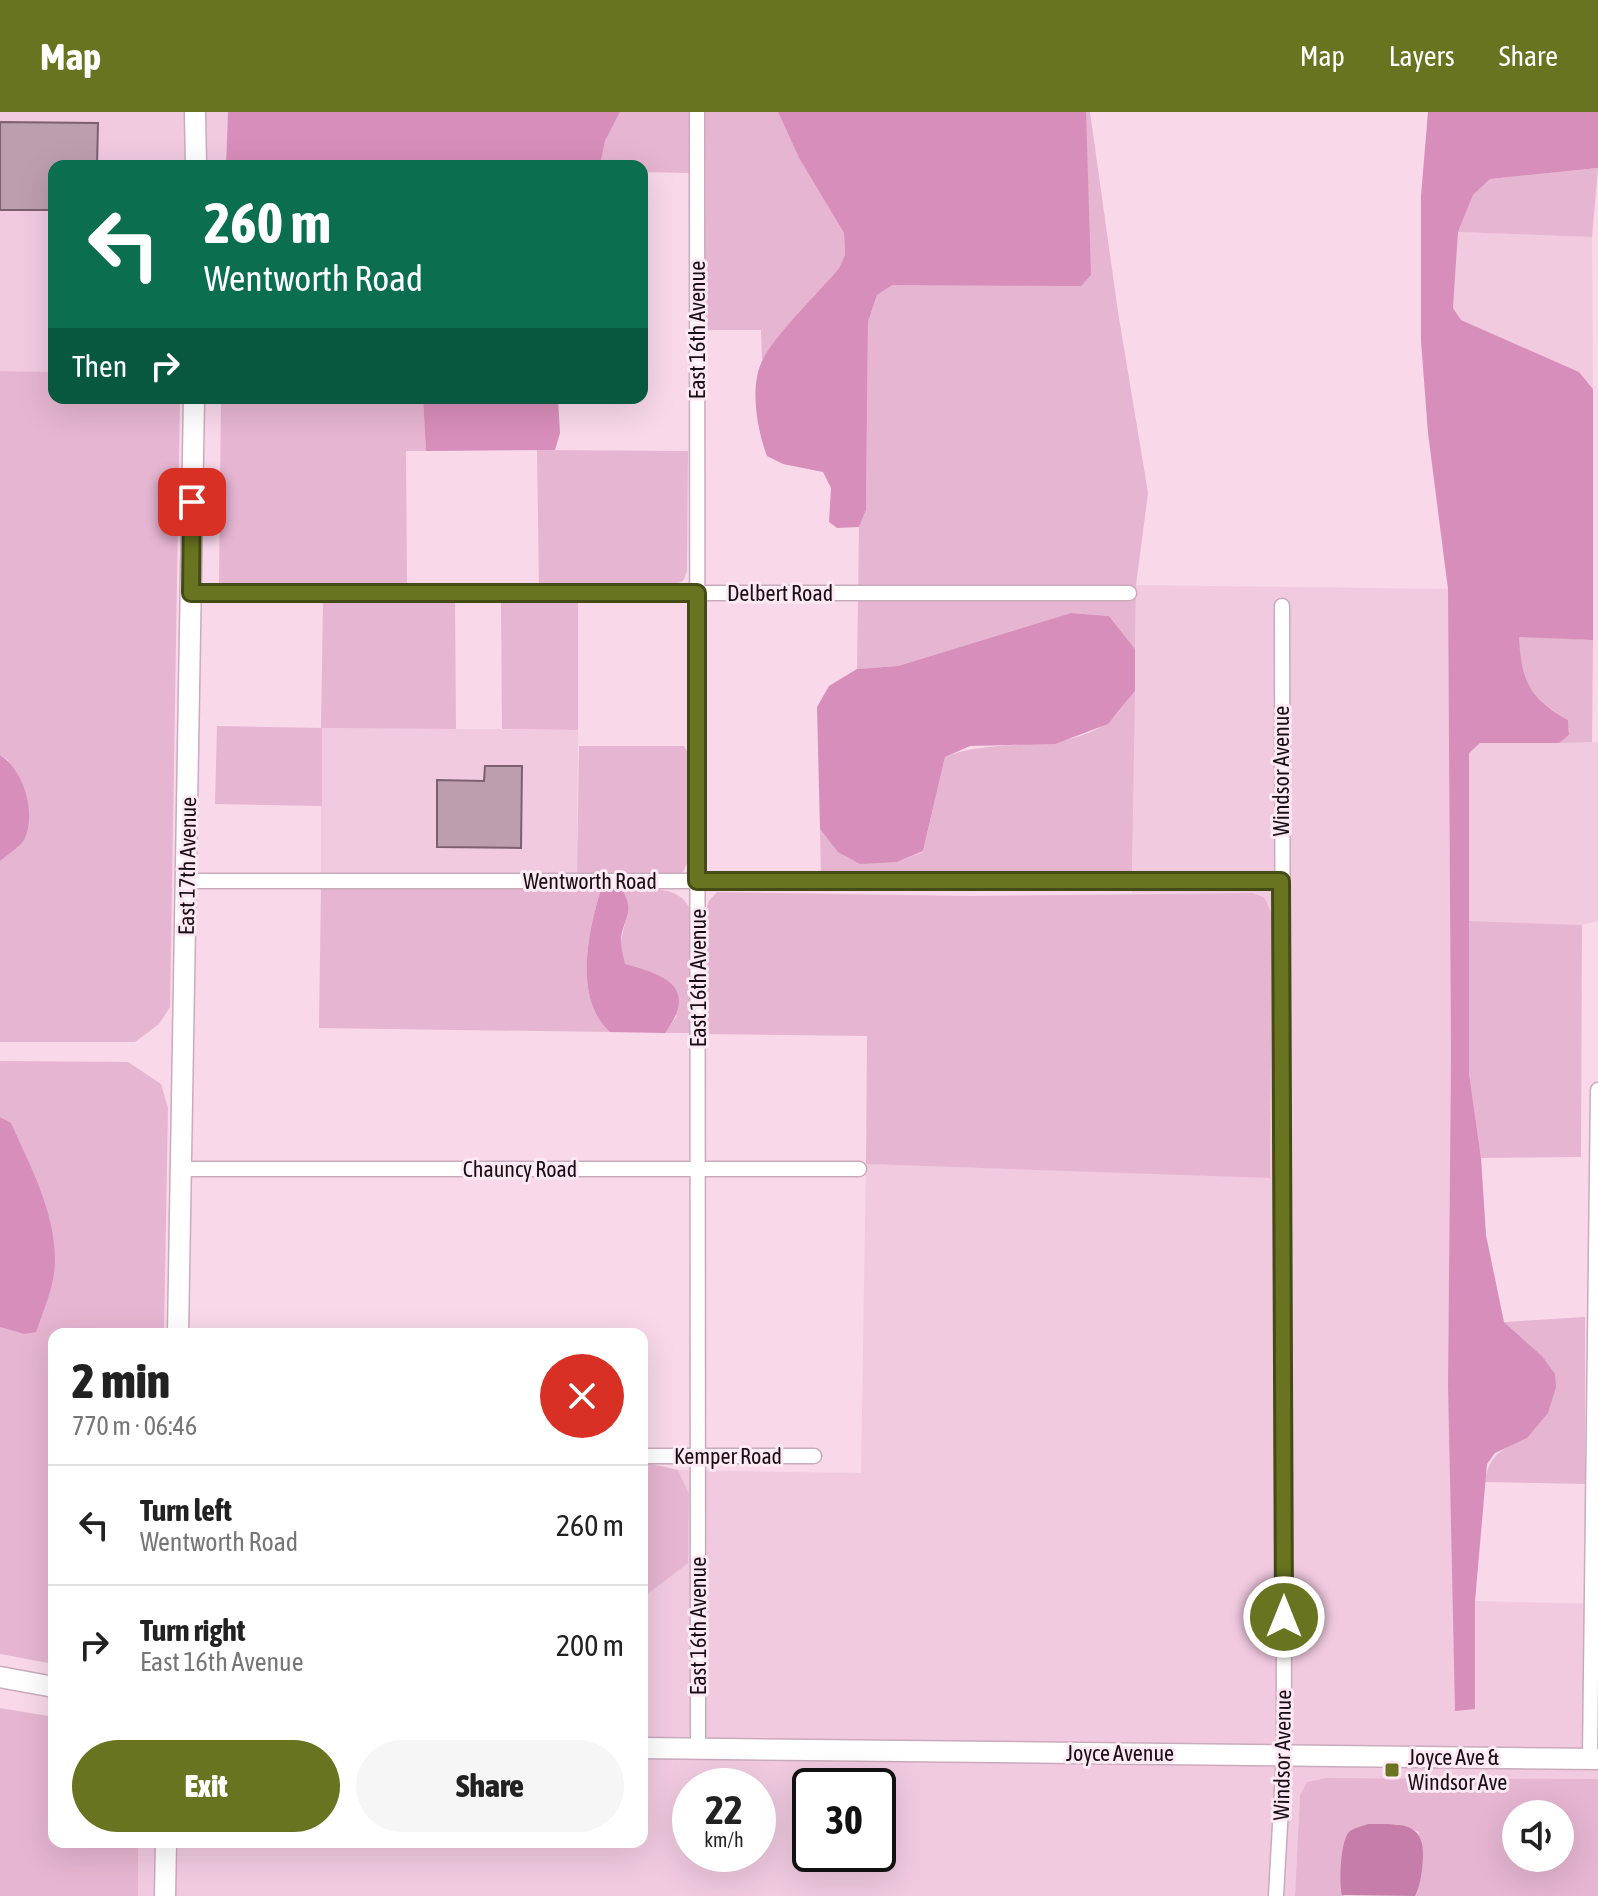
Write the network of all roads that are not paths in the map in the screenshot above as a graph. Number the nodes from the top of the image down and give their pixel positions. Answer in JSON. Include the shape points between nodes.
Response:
{"nodes":[{"id":1,"x":195,"y":112,"type":"edge"},
{"id":2,"x":697,"y":112,"type":"edge"},
{"id":3,"x":196,"y":160,"type":"edge"},
{"id":4,"x":194,"y":404,"type":"edge"},
{"id":5,"x":191,"y":593,"type":"junction"},
{"id":6,"x":697,"y":593,"type":"junction"},
{"id":7,"x":1129,"y":593,"type":"dead end"},
{"id":8,"x":1282,"y":606,"type":"dead end"},
{"id":9,"x":187,"y":881,"type":"junction"},
{"id":10,"x":697,"y":881,"type":"junction"},
{"id":11,"x":1281,"y":881,"type":"junction"},
{"id":12,"x":1598,"y":1090,"type":"edge"},
{"id":13,"x":181,"y":1169,"type":"junction"},
{"id":14,"x":698,"y":1169,"type":"junction"},
{"id":15,"x":859,"y":1169,"type":"dead end"},
{"id":16,"x":1597,"y":1179,"type":"edge"},
{"id":17,"x":178,"y":1328,"type":"edge"},
{"id":18,"x":648,"y":1456,"type":"edge"},
{"id":19,"x":698,"y":1456,"type":"junction"},
{"id":20,"x":814,"y":1456,"type":"dead end"},
{"id":21,"x":1596,"y":1466,"type":"edge"},
{"id":22,"x":0,"y":1677,"type":"edge"},
{"id":23,"x":48,"y":1686,"type":"edge"},
{"id":24,"x":648,"y":1748,"type":"edge"},
{"id":25,"x":698,"y":1749,"type":"junction"},
{"id":26,"x":1284,"y":1754,"type":"junction"},
{"id":27,"x":1594,"y":1759,"type":"edge"},
{"id":28,"x":166,"y":1848,"type":"edge"},
{"id":29,"x":165,"y":1896,"type":"edge"},
{"id":30,"x":1276,"y":1896,"type":"edge"}],
"edges":[{"from":1,"to":3,"type":"street"},
{"from":2,"to":6,"type":"street","name":"East 16th Avenue"},
{"from":4,"to":5,"type":"street","name":"East 17th Avenue"},
{"from":5,"to":6,"type":"street","name":"Delbert Road"},
{"from":5,"to":9,"type":"street","name":"East 17th Avenue"},
{"from":6,"to":7,"type":"street","name":"Delbert Road"},
{"from":6,"to":10,"type":"street","name":"East 16th Avenue"},
{"from":8,"to":11,"type":"street","name":"Windsor Avenue"},
{"from":9,"to":10,"type":"street","name":"Wentworth Road"},
{"from":9,"to":13,"type":"street","name":"East 17th Avenue"},
{"from":10,"to":11,"type":"street","name":"Wentworth Road"},
{"from":10,"to":14,"type":"street","name":"East 16th Avenue"},
{"from":11,"to":26,"type":"street","name":"Windsor Avenue"},
{"from":12,"to":16,"type":"street"},
{"from":13,"to":14,"type":"street","name":"Chauncy Road"},
{"from":13,"to":17,"type":"street","name":"East 17th Avenue"},
{"from":14,"to":15,"type":"street","name":"Chauncy Road"},
{"from":14,"to":19,"type":"street","name":"East 16th Avenue"},
{"from":16,"to":21,"type":"street"},
{"from":18,"to":19,"type":"street","name":"Kemper Road"},
{"from":19,"to":20,"type":"street","name":"Kemper Road"},
{"from":19,"to":25,"type":"street","name":"East 16th Avenue"},
{"from":21,"to":27,"type":"street"},
{"from":22,"to":23,"type":"street"},
{"from":24,"to":25,"type":"street","name":"Joyce Avenue"},
{"from":25,"to":26,"type":"street","name":"Joyce Avenue"},
{"from":26,"to":27,"type":"street","name":"Joyce Avenue"},
{"from":26,"to":30,"type":"street","name":"Windsor Avenue"},
{"from":28,"to":29,"type":"street"}]}
